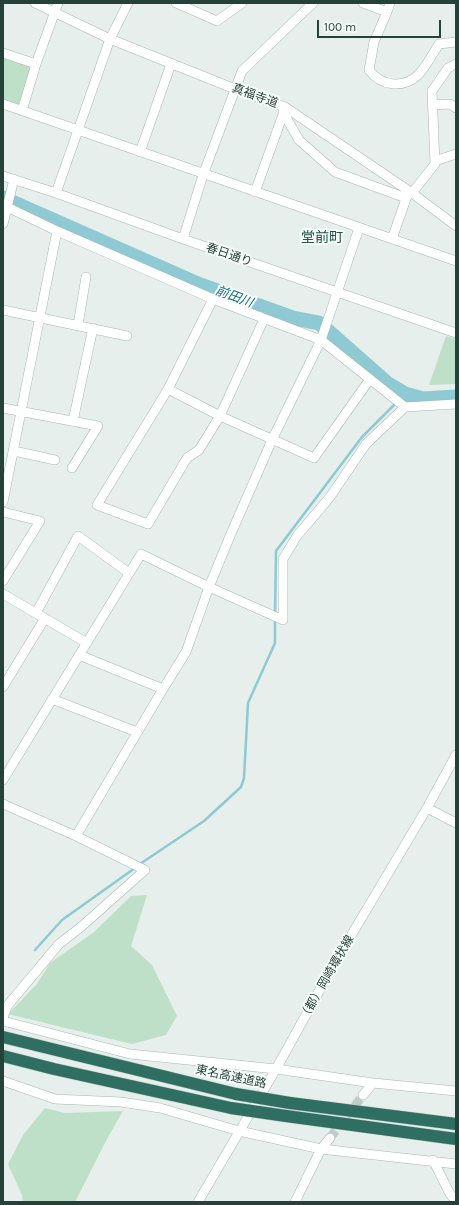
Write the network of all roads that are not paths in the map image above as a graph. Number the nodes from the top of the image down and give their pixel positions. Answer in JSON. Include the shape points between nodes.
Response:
{"nodes":[{"id":1,"x":34,"y":3,"type":"edge"},
{"id":2,"x":128,"y":3,"type":"edge"},
{"id":3,"x":176,"y":3,"type":"edge"},
{"id":4,"x":242,"y":3,"type":"edge"},
{"id":5,"x":313,"y":3,"type":"edge"},
{"id":6,"x":363,"y":3,"type":"edge"},
{"id":7,"x":56,"y":7,"type":"edge"},
{"id":8,"x":389,"y":8,"type":"edge"},
{"id":9,"x":110,"y":39,"type":"junction"},
{"id":10,"x":456,"y":42,"type":"edge"},
{"id":11,"x":3,"y":53,"type":"edge"},
{"id":12,"x":36,"y":64,"type":"junction"},
{"id":13,"x":172,"y":64,"type":"junction"},
{"id":14,"x":456,"y":64,"type":"edge"},
{"id":15,"x":235,"y":89,"type":"junction"},
{"id":16,"x":3,"y":104,"type":"edge"},
{"id":17,"x":432,"y":105,"type":"junction"},
{"id":18,"x":456,"y":108,"type":"edge"},
{"id":19,"x":284,"y":110,"type":"junction"},
{"id":20,"x":22,"y":111,"type":"junction"},
{"id":21,"x":79,"y":130,"type":"junction"},
{"id":22,"x":140,"y":152,"type":"junction"},
{"id":23,"x":456,"y":154,"type":"edge"},
{"id":24,"x":435,"y":161,"type":"junction"},
{"id":25,"x":203,"y":175,"type":"junction"},
{"id":26,"x":3,"y":176,"type":"edge"},
{"id":27,"x":14,"y":179,"type":"junction"},
{"id":28,"x":255,"y":192,"type":"junction"},
{"id":29,"x":56,"y":193,"type":"junction"},
{"id":30,"x":408,"y":194,"type":"junction"},
{"id":31,"x":5,"y":206,"type":"edge"},
{"id":32,"x":3,"y":224,"type":"edge"},
{"id":33,"x":456,"y":226,"type":"edge"},
{"id":34,"x":359,"y":228,"type":"junction"},
{"id":35,"x":57,"y":231,"type":"junction"},
{"id":36,"x":183,"y":239,"type":"junction"},
{"id":37,"x":392,"y":239,"type":"junction"},
{"id":38,"x":456,"y":261,"type":"edge"},
{"id":39,"x":86,"y":277,"type":"dead end"},
{"id":40,"x":337,"y":292,"type":"junction"},
{"id":41,"x":213,"y":299,"type":"junction"},
{"id":42,"x":3,"y":310,"type":"edge"},
{"id":43,"x":40,"y":317,"type":"junction"},
{"id":44,"x":264,"y":319,"type":"junction"},
{"id":45,"x":78,"y":325,"type":"junction"},
{"id":46,"x":93,"y":328,"type":"junction"},
{"id":47,"x":456,"y":332,"type":"edge"},
{"id":48,"x":127,"y":336,"type":"dead end"},
{"id":49,"x":321,"y":340,"type":"junction"},
{"id":50,"x":370,"y":379,"type":"junction"},
{"id":51,"x":168,"y":389,"type":"junction"},
{"id":52,"x":456,"y":404,"type":"edge"},
{"id":53,"x":405,"y":407,"type":"junction"},
{"id":54,"x":3,"y":408,"type":"edge"},
{"id":55,"x":22,"y":411,"type":"junction"},
{"id":56,"x":220,"y":416,"type":"junction"},
{"id":57,"x":73,"y":421,"type":"junction"},
{"id":58,"x":272,"y":440,"type":"junction"},
{"id":59,"x":14,"y":451,"type":"junction"},
{"id":60,"x":55,"y":460,"type":"dead end"},
{"id":61,"x":7,"y":465,"type":"edge"},
{"id":62,"x":72,"y":468,"type":"dead end"},
{"id":63,"x":3,"y":502,"type":"edge"},
{"id":64,"x":3,"y":512,"type":"edge"},
{"id":65,"x":129,"y":573,"type":"junction"},
{"id":66,"x":3,"y":581,"type":"edge"},
{"id":67,"x":209,"y":587,"type":"junction"},
{"id":68,"x":4,"y":597,"type":"edge"},
{"id":69,"x":36,"y":613,"type":"junction"},
{"id":70,"x":45,"y":618,"type":"junction"},
{"id":71,"x":87,"y":643,"type":"junction"},
{"id":72,"x":79,"y":655,"type":"junction"},
{"id":73,"x":3,"y":687,"type":"edge"},
{"id":74,"x":163,"y":689,"type":"junction"},
{"id":75,"x":52,"y":699,"type":"junction"},
{"id":76,"x":137,"y":732,"type":"junction"},
{"id":77,"x":456,"y":755,"type":"edge"},
{"id":78,"x":4,"y":776,"type":"edge"},
{"id":79,"x":3,"y":804,"type":"edge"},
{"id":80,"x":427,"y":808,"type":"junction"},
{"id":81,"x":456,"y":823,"type":"edge"},
{"id":82,"x":76,"y":836,"type":"junction"},
{"id":83,"x":3,"y":1017,"type":"edge"},
{"id":84,"x":3,"y":1021,"type":"edge"},
{"id":85,"x":3,"y":1037,"type":"edge"},
{"id":86,"x":3,"y":1056,"type":"edge"},
{"id":87,"x":276,"y":1069,"type":"junction"},
{"id":88,"x":3,"y":1081,"type":"edge"},
{"id":89,"x":373,"y":1083,"type":"junction"},
{"id":90,"x":456,"y":1091,"type":"edge"},
{"id":91,"x":363,"y":1095,"type":"tunnel mouth"},
{"id":92,"x":456,"y":1124,"type":"edge"},
{"id":93,"x":239,"y":1131,"type":"junction"},
{"id":94,"x":330,"y":1138,"type":"tunnel mouth"},
{"id":95,"x":456,"y":1139,"type":"edge"},
{"id":96,"x":321,"y":1148,"type":"junction"},
{"id":97,"x":433,"y":1160,"type":"junction"},
{"id":98,"x":456,"y":1164,"type":"edge"},
{"id":99,"x":451,"y":1199,"type":"edge"},
{"id":100,"x":198,"y":1202,"type":"edge"},
{"id":101,"x":295,"y":1202,"type":"edge"}],
"edges":[{"from":1,"to":7,"type":"street","name":"真福寺道"},
{"from":2,"to":9,"type":"street"},
{"from":3,"to":4,"type":"street","via":[[217,21]]},
{"from":5,"to":15,"type":"street","via":[[242,71]]},
{"from":6,"to":8,"type":"street"},
{"from":7,"to":9,"type":"street","name":"真福寺道"},
{"from":7,"to":12,"type":"street"},
{"from":8,"to":10,"type":"street","via":[[374,42],[369,70],[384,83],[406,82],[418,75],[439,44]]},
{"from":9,"to":13,"type":"street","name":"真福寺道"},
{"from":9,"to":21,"type":"street"},
{"from":11,"to":12,"type":"street"},
{"from":12,"to":20,"type":"street"},
{"from":13,"to":15,"type":"street","name":"真福寺道"},
{"from":13,"to":22,"type":"street"},
{"from":14,"to":17,"type":"street","via":[[448,68],[432,91]]},
{"from":15,"to":19,"type":"street","name":"真福寺道"},
{"from":15,"to":25,"type":"street"},
{"from":16,"to":20,"type":"street"},
{"from":17,"to":18,"type":"street","via":[[450,104]]},
{"from":17,"to":24,"type":"street"},
{"from":19,"to":28,"type":"street"},
{"from":19,"to":30,"type":"street","name":"真福寺道"},
{"from":19,"to":30,"type":"street","via":[[299,140],[335,172]]},
{"from":20,"to":21,"type":"street"},
{"from":21,"to":22,"type":"street"},
{"from":21,"to":29,"type":"street"},
{"from":22,"to":25,"type":"street"},
{"from":23,"to":24,"type":"street"},
{"from":24,"to":30,"type":"street","via":[[434,166]]},
{"from":25,"to":28,"type":"street"},
{"from":25,"to":36,"type":"street"},
{"from":26,"to":27,"type":"street","name":"春日通り"},
{"from":27,"to":29,"type":"street","name":"春日通り"},
{"from":27,"to":31,"type":"street"},
{"from":28,"to":34,"type":"street"},
{"from":29,"to":36,"type":"street","name":"春日通り"},
{"from":30,"to":33,"type":"street","name":"真福寺道"},
{"from":30,"to":37,"type":"street"},
{"from":31,"to":32,"type":"street"},
{"from":31,"to":35,"type":"street"},
{"from":34,"to":37,"type":"street"},
{"from":34,"to":40,"type":"street"},
{"from":35,"to":41,"type":"street"},
{"from":35,"to":43,"type":"street"},
{"from":36,"to":40,"type":"street","name":"春日通り"},
{"from":37,"to":38,"type":"street"},
{"from":39,"to":45,"type":"street"},
{"from":40,"to":47,"type":"street","name":"春日通り"},
{"from":40,"to":49,"type":"street"},
{"from":41,"to":44,"type":"street"},
{"from":41,"to":51,"type":"street"},
{"from":42,"to":43,"type":"street"},
{"from":43,"to":45,"type":"street"},
{"from":43,"to":55,"type":"street"},
{"from":44,"to":49,"type":"street"},
{"from":44,"to":56,"type":"street"},
{"from":45,"to":46,"type":"street"},
{"from":46,"to":48,"type":"street"},
{"from":46,"to":57,"type":"street"},
{"from":49,"to":50,"type":"street"},
{"from":49,"to":58,"type":"street"},
{"from":50,"to":53,"type":"street"},
{"from":50,"to":58,"type":"street","via":[[314,458]]},
{"from":51,"to":56,"type":"street"},
{"from":51,"to":56,"type":"street","via":[[97,505],[148,524],[187,458],[199,450]]},
{"from":52,"to":53,"type":"street"},
{"from":53,"to":67,"type":"street","via":[[366,444],[330,497],[297,536],[283,559],[283,620]]},
{"from":54,"to":55,"type":"street"},
{"from":55,"to":57,"type":"street"},
{"from":55,"to":59,"type":"street"},
{"from":56,"to":58,"type":"street"},
{"from":57,"to":62,"type":"street","via":[[98,426]]},
{"from":58,"to":67,"type":"street"},
{"from":59,"to":60,"type":"street"},
{"from":59,"to":61,"type":"street"},
{"from":61,"to":63,"type":"street"},
{"from":64,"to":66,"type":"street","via":[[40,521]]},
{"from":65,"to":67,"type":"street","via":[[141,554]]},
{"from":65,"to":69,"type":"street","via":[[78,536]]},
{"from":65,"to":71,"type":"street"},
{"from":67,"to":74,"type":"street","via":[[186,652]]},
{"from":68,"to":69,"type":"street"},
{"from":69,"to":70,"type":"street"},
{"from":70,"to":71,"type":"street"},
{"from":70,"to":73,"type":"street"},
{"from":71,"to":72,"type":"street"},
{"from":72,"to":74,"type":"street"},
{"from":72,"to":75,"type":"street"},
{"from":74,"to":76,"type":"street"},
{"from":75,"to":76,"type":"street"},
{"from":75,"to":78,"type":"street"},
{"from":76,"to":82,"type":"street"},
{"from":77,"to":80,"type":"street","name":"（都）岡崎環状線"},
{"from":79,"to":82,"type":"street"},
{"from":80,"to":81,"type":"street"},
{"from":80,"to":87,"type":"street","name":"（都）岡崎環状線","via":[[333,966]]},
{"from":82,"to":83,"type":"street","via":[[145,870],[60,944],[8,1005]]},
{"from":84,"to":87,"type":"street","via":[[130,1054]]},
{"from":85,"to":92,"type":"highway","name":"東名高速道路","bridge":true,"via":[[236,1094]]},
{"from":86,"to":95,"type":"highway","bridge":true,"via":[[231,1108]]},
{"from":87,"to":89,"type":"street"},
{"from":87,"to":93,"type":"street","name":"（都）岡崎環状線"},
{"from":88,"to":93,"type":"street","via":[[55,1099],[121,1102],[160,1108]]},
{"from":89,"to":90,"type":"street"},
{"from":89,"to":91,"type":"street"},
{"from":93,"to":96,"type":"street"},
{"from":93,"to":100,"type":"street","name":"（都）岡崎環状線"},
{"from":94,"to":96,"type":"street"},
{"from":96,"to":97,"type":"street"},
{"from":96,"to":101,"type":"street"},
{"from":97,"to":98,"type":"street"},
{"from":97,"to":99,"type":"street"}]}
